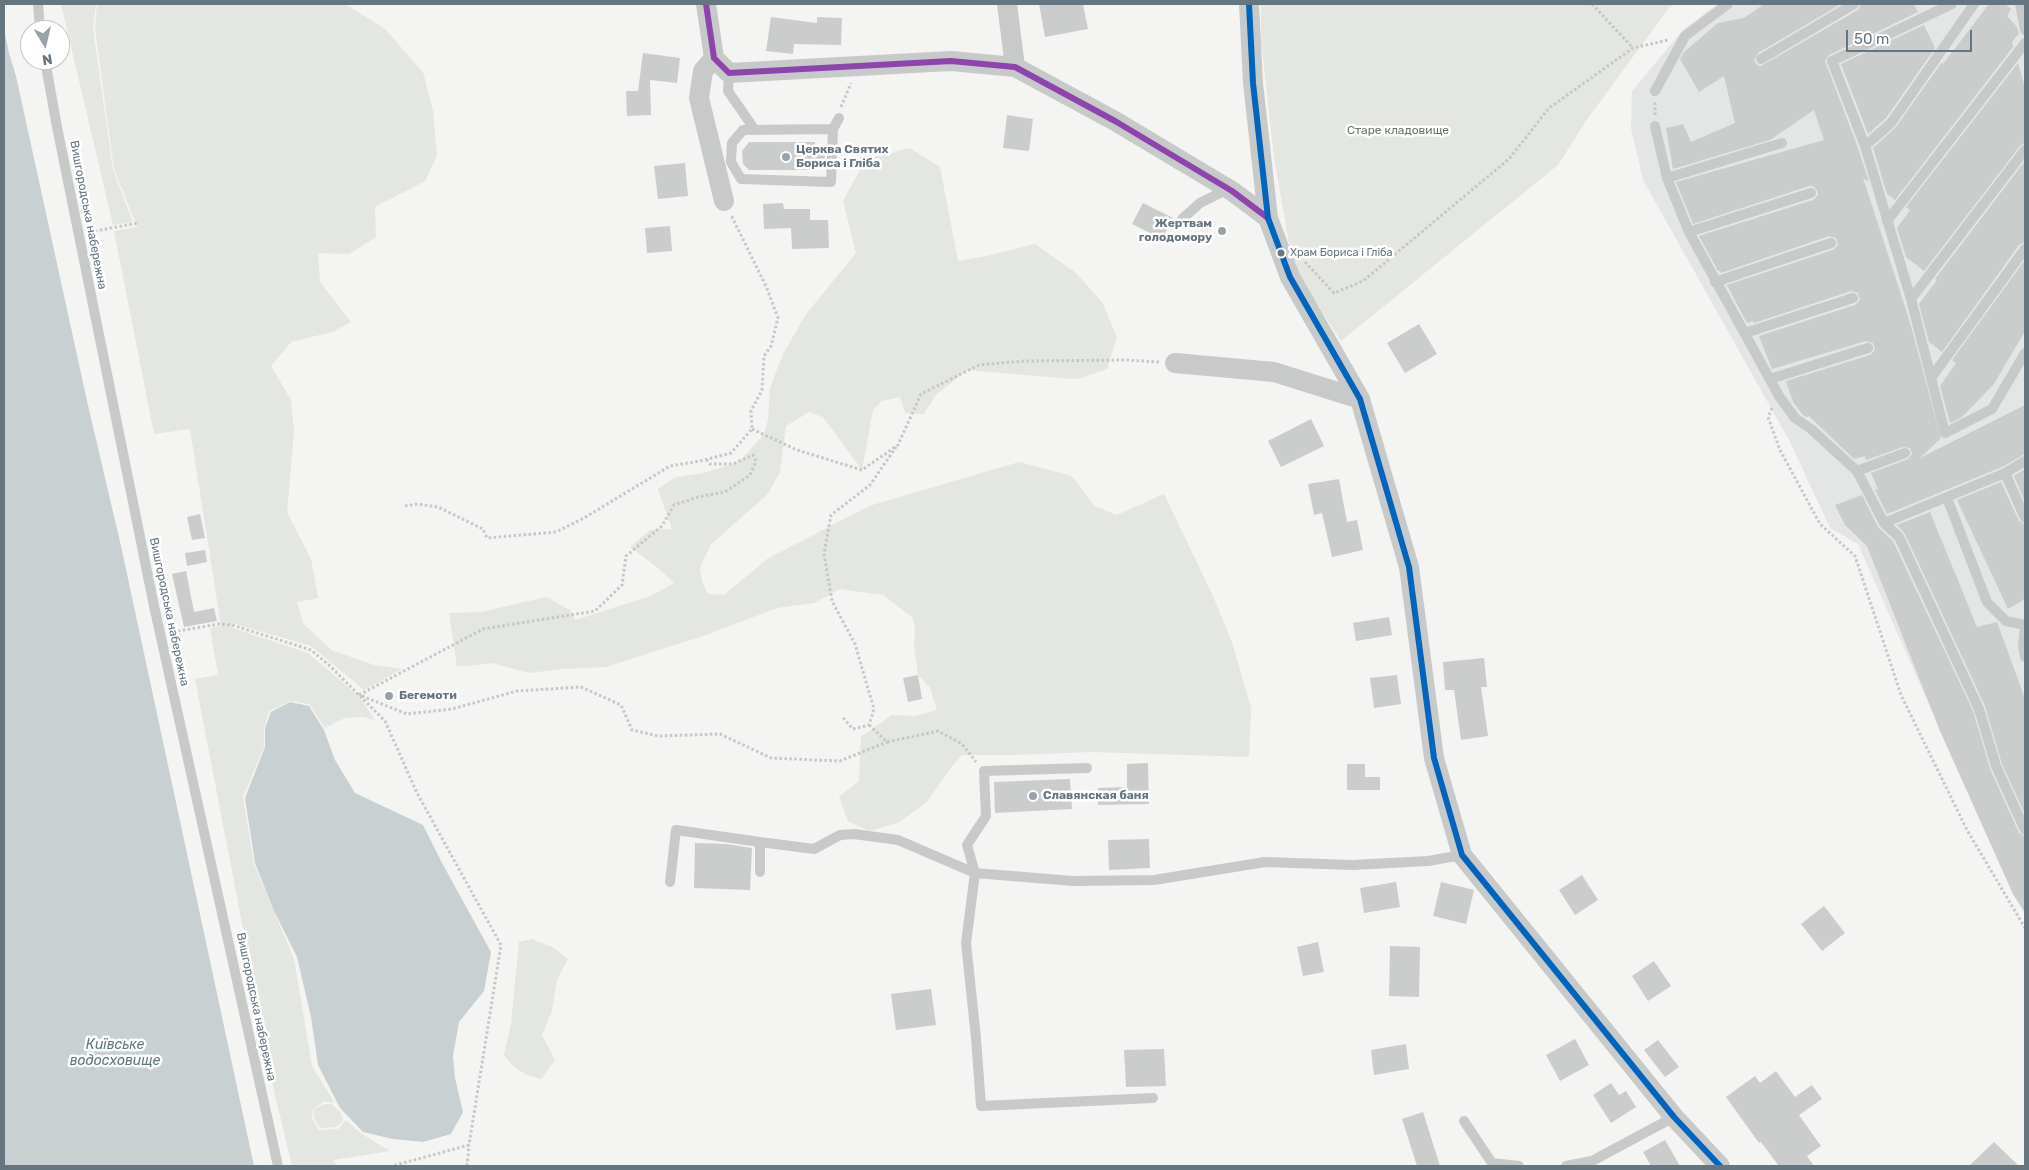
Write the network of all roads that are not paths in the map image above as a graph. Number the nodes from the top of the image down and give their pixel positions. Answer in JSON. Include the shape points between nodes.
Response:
{"nodes":[{"id":1,"x":38,"y":4,"type":"edge"},
{"id":2,"x":706,"y":4,"type":"edge"},
{"id":3,"x":1007,"y":4,"type":"edge"},
{"id":4,"x":1249,"y":4,"type":"edge"},
{"id":5,"x":1728,"y":4,"type":"edge"},
{"id":6,"x":1854,"y":4,"type":"edge"},
{"id":7,"x":1952,"y":4,"type":"edge"},
{"id":8,"x":1974,"y":4,"type":"edge"},
{"id":9,"x":2020,"y":4,"type":"edge"},
{"id":10,"x":39,"y":20,"type":"edge"},
{"id":11,"x":2025,"y":30,"type":"edge"},
{"id":12,"x":2025,"y":43,"type":"edge"},
{"id":13,"x":714,"y":58,"type":"junction"},
{"id":14,"x":1761,"y":59,"type":"dead end"},
{"id":15,"x":1015,"y":67,"type":"junction"},
{"id":16,"x":48,"y":70,"type":"edge"},
{"id":17,"x":729,"y":73,"type":"junction"},
{"id":18,"x":1655,"y":90,"type":"road end"},
{"id":19,"x":839,"y":118,"type":"dead end"},
{"id":20,"x":1654,"y":126,"type":"road end"},
{"id":21,"x":833,"y":129,"type":"junction"},
{"id":22,"x":755,"y":130,"type":"junction"},
{"id":23,"x":1782,"y":143,"type":"dead end"},
{"id":24,"x":1865,"y":146,"type":"junction"},
{"id":25,"x":2025,"y":150,"type":"edge"},
{"id":26,"x":1667,"y":178,"type":"junction"},
{"id":27,"x":1228,"y":189,"type":"junction"},
{"id":28,"x":1811,"y":193,"type":"dead end"},
{"id":29,"x":724,"y":201,"type":"road end"},
{"id":30,"x":1268,"y":218,"type":"junction"},
{"id":31,"x":1182,"y":219,"type":"dead end"},
{"id":32,"x":1887,"y":221,"type":"junction"},
{"id":33,"x":1690,"y":232,"type":"junction"},
{"id":34,"x":1831,"y":243,"type":"dead end"},
{"id":35,"x":2025,"y":249,"type":"edge"},
{"id":36,"x":1715,"y":282,"type":"junction"},
{"id":37,"x":1853,"y":298,"type":"dead end"},
{"id":38,"x":1911,"y":299,"type":"junction"},
{"id":39,"x":1746,"y":332,"type":"junction"},
{"id":40,"x":1868,"y":348,"type":"dead end"},
{"id":41,"x":2025,"y":353,"type":"edge"},
{"id":42,"x":1175,"y":363,"type":"road end"},
{"id":43,"x":1931,"y":378,"type":"junction"},
{"id":44,"x":1770,"y":379,"type":"junction"},
{"id":45,"x":1360,"y":399,"type":"junction"},
{"id":46,"x":1905,"y":453,"type":"dead end"},
{"id":47,"x":2025,"y":461,"type":"edge"},
{"id":48,"x":1857,"y":471,"type":"junction"},
{"id":49,"x":2005,"y":473,"type":"junction"},
{"id":50,"x":1947,"y":498,"type":"junction"},
{"id":51,"x":2025,"y":518,"type":"edge"},
{"id":52,"x":1884,"y":523,"type":"junction"},
{"id":53,"x":2025,"y":626,"type":"edge"},
{"id":54,"x":2025,"y":658,"type":"edge"},
{"id":55,"x":1087,"y":768,"type":"dead end"},
{"id":56,"x":2025,"y":830,"type":"edge"},
{"id":57,"x":760,"y":842,"type":"junction"},
{"id":58,"x":1462,"y":855,"type":"junction"},
{"id":59,"x":760,"y":872,"type":"dead end"},
{"id":60,"x":975,"y":873,"type":"junction"},
{"id":61,"x":670,"y":882,"type":"dead end"},
{"id":62,"x":1154,"y":1098,"type":"dead end"},
{"id":63,"x":1674,"y":1117,"type":"junction"},
{"id":64,"x":1464,"y":1121,"type":"dead end"},
{"id":65,"x":278,"y":1166,"type":"edge"},
{"id":66,"x":1519,"y":1166,"type":"edge"},
{"id":67,"x":1566,"y":1166,"type":"edge"},
{"id":68,"x":1720,"y":1166,"type":"edge"}],
"edges":[{"from":1,"to":10,"type":"lane"},
{"from":2,"to":13,"type":"street"},
{"from":3,"to":15,"type":"street"},
{"from":4,"to":30,"type":"street","via":[[1253,83]]},
{"from":5,"to":18,"type":"lane","via":[[1685,36]]},
{"from":6,"to":14,"type":"lane"},
{"from":7,"to":24,"type":"lane","via":[[1832,61]]},
{"from":8,"to":24,"type":"lane","via":[[1891,123]]},
{"from":9,"to":11,"type":"lane"},
{"from":12,"to":32,"type":"lane"},
{"from":13,"to":17,"type":"street"},
{"from":13,"to":29,"type":"street","via":[[703,71],[699,98]]},
{"from":15,"to":17,"type":"street","via":[[951,61]]},
{"from":15,"to":27,"type":"street"},
{"from":16,"to":65,"type":"lane","name":"Вишгородська набережна","via":[[160,635]]},
{"from":17,"to":22,"type":"lane","via":[[728,91]]},
{"from":19,"to":21,"type":"lane"},
{"from":20,"to":26,"type":"lane"},
{"from":21,"to":22,"type":"lane"},
{"from":21,"to":22,"type":"lane","via":[[831,182],[741,179],[731,162],[732,143],[744,130]]},
{"from":23,"to":26,"type":"lane"},
{"from":24,"to":32,"type":"lane"},
{"from":25,"to":38,"type":"lane"},
{"from":26,"to":33,"type":"lane"},
{"from":27,"to":30,"type":"street"},
{"from":27,"to":31,"type":"lane","via":[[1200,203]]},
{"from":28,"to":33,"type":"lane"},
{"from":30,"to":45,"type":"street","via":[[1290,276]]},
{"from":32,"to":38,"type":"lane"},
{"from":33,"to":36,"type":"lane"},
{"from":34,"to":36,"type":"lane"},
{"from":35,"to":43,"type":"lane"},
{"from":36,"to":39,"type":"lane"},
{"from":37,"to":39,"type":"lane"},
{"from":38,"to":43,"type":"lane"},
{"from":39,"to":44,"type":"lane"},
{"from":40,"to":44,"type":"lane"},
{"from":41,"to":43,"type":"lane","via":[[1992,409],[1945,433]]},
{"from":42,"to":45,"type":"street","via":[[1274,372]]},
{"from":44,"to":48,"type":"lane","via":[[1795,418]]},
{"from":45,"to":58,"type":"street","via":[[1409,567],[1434,758]]},
{"from":46,"to":48,"type":"lane"},
{"from":47,"to":49,"type":"lane"},
{"from":48,"to":52,"type":"lane"},
{"from":49,"to":50,"type":"lane"},
{"from":49,"to":51,"type":"lane"},
{"from":50,"to":52,"type":"lane"},
{"from":50,"to":53,"type":"lane","via":[[1986,602],[2006,621]]},
{"from":52,"to":56,"type":"lane","via":[[1899,537],[1979,709],[1996,766]]},
{"from":53,"to":54,"type":"lane"},
{"from":55,"to":60,"type":"lane","via":[[984,772],[986,816],[968,845]]},
{"from":57,"to":59,"type":"lane"},
{"from":57,"to":60,"type":"lane","via":[[814,849],[840,835],[898,840]]},
{"from":57,"to":61,"type":"lane","via":[[676,830]]},
{"from":58,"to":60,"type":"lane","via":[[1428,862],[1353,865],[1265,862],[1154,880],[1073,881]]},
{"from":58,"to":63,"type":"street"},
{"from":60,"to":62,"type":"lane","via":[[966,943],[981,1106]]},
{"from":63,"to":67,"type":"lane","via":[[1592,1161]]},
{"from":63,"to":68,"type":"street"},
{"from":64,"to":66,"type":"lane","via":[[1492,1164]]}]}
